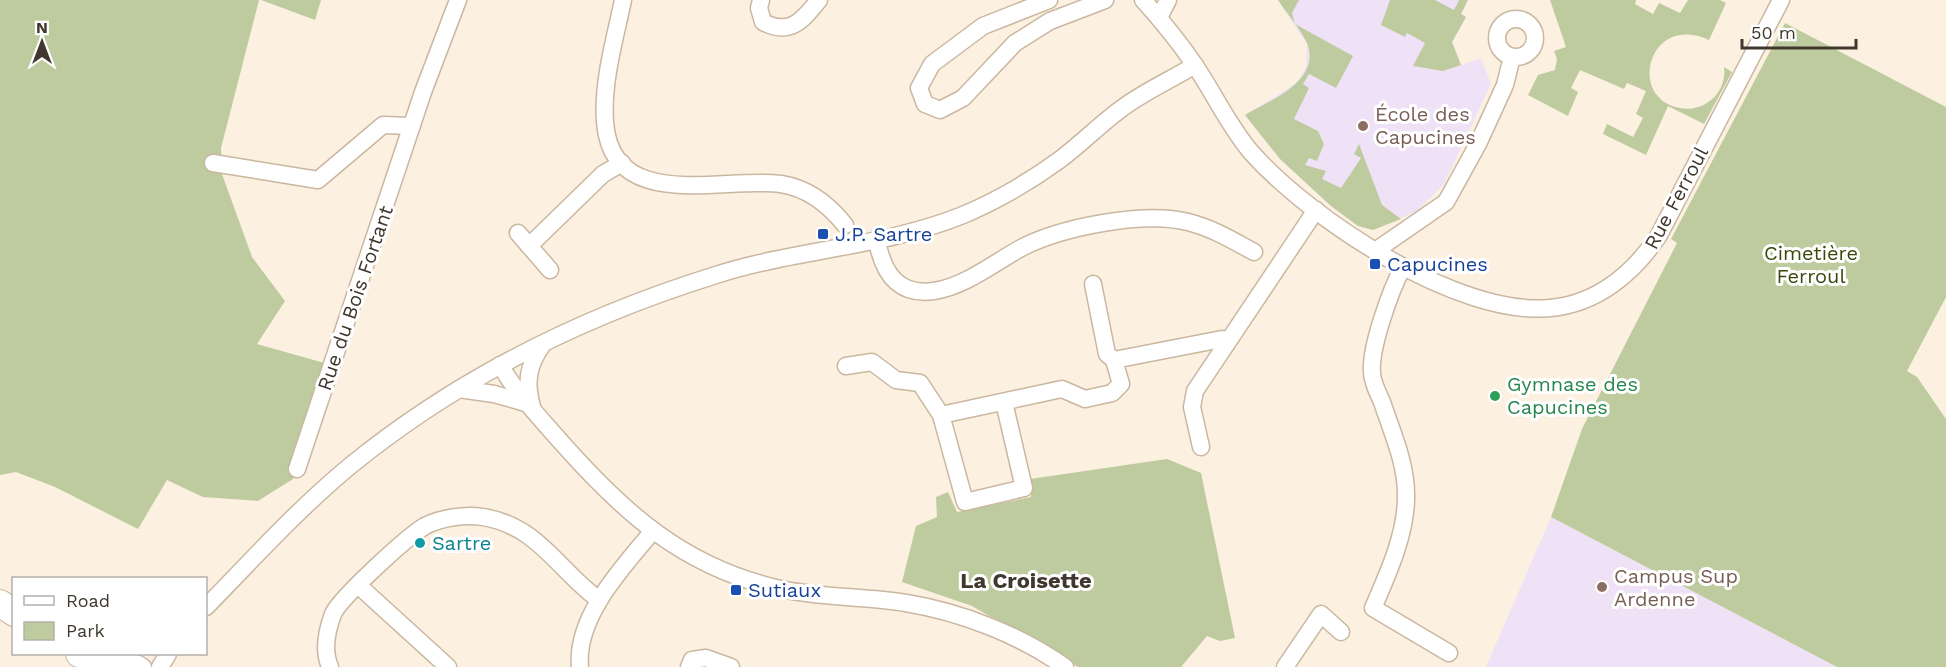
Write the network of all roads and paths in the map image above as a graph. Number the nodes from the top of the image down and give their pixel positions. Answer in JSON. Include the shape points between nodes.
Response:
{"nodes":[{"id":1,"x":458,"y":0,"type":"edge"},
{"id":2,"x":623,"y":0,"type":"edge"},
{"id":3,"x":761,"y":0,"type":"edge"},
{"id":4,"x":819,"y":0,"type":"edge"},
{"id":5,"x":1049,"y":0,"type":"edge"},
{"id":6,"x":1105,"y":0,"type":"edge"},
{"id":7,"x":1143,"y":0,"type":"edge"},
{"id":8,"x":1168,"y":0,"type":"edge"},
{"id":9,"x":1781,"y":0,"type":"edge"},
{"id":10,"x":1159,"y":18,"type":"junction"},
{"id":11,"x":1512,"y":57,"type":"dead end"},
{"id":12,"x":1195,"y":65,"type":"junction"},
{"id":13,"x":412,"y":126,"type":"junction"},
{"id":14,"x":213,"y":163,"type":"dead end"},
{"id":15,"x":622,"y":163,"type":"junction"},
{"id":16,"x":1316,"y":210,"type":"junction"},
{"id":17,"x":845,"y":225,"type":"dead end"},
{"id":18,"x":518,"y":233,"type":"dead end"},
{"id":19,"x":877,"y":241,"type":"junction"},
{"id":20,"x":529,"y":246,"type":"junction"},
{"id":21,"x":1375,"y":250,"type":"junction"},
{"id":22,"x":1254,"y":252,"type":"dead end"},
{"id":23,"x":1403,"y":267,"type":"junction"},
{"id":24,"x":550,"y":270,"type":"dead end"},
{"id":25,"x":1093,"y":284,"type":"dead end"},
{"id":26,"x":1227,"y":340,"type":"junction"},
{"id":27,"x":543,"y":344,"type":"junction"},
{"id":28,"x":1114,"y":360,"type":"junction"},
{"id":29,"x":500,"y":365,"type":"junction"},
{"id":30,"x":846,"y":366,"type":"dead end"},
{"id":31,"x":459,"y":390,"type":"junction"},
{"id":32,"x":1004,"y":402,"type":"junction"},
{"id":33,"x":529,"y":407,"type":"junction"},
{"id":34,"x":941,"y":415,"type":"junction"},
{"id":35,"x":1201,"y":447,"type":"dead end"},
{"id":36,"x":297,"y":470,"type":"dead end"},
{"id":37,"x":652,"y":532,"type":"junction"},
{"id":38,"x":359,"y":586,"type":"junction"},
{"id":39,"x":599,"y":600,"type":"junction"},
{"id":40,"x":207,"y":606,"type":"edge"},
{"id":41,"x":1341,"y":632,"type":"dead end"},
{"id":42,"x":1449,"y":652,"type":"dead end"},
{"id":43,"x":86,"y":655,"type":"edge"},
{"id":44,"x":121,"y":660,"type":"edge"},
{"id":45,"x":143,"y":667,"type":"edge"},
{"id":46,"x":330,"y":667,"type":"edge"},
{"id":47,"x":448,"y":667,"type":"edge"},
{"id":48,"x":579,"y":667,"type":"edge"},
{"id":49,"x":689,"y":667,"type":"edge"},
{"id":50,"x":731,"y":667,"type":"edge"},
{"id":51,"x":1065,"y":667,"type":"edge"},
{"id":52,"x":1285,"y":667,"type":"edge"}],
"edges":[{"from":1,"to":13,"type":"street","name":"Rue du Bois Fortant"},
{"from":2,"to":15,"type":"street","via":[[605,93],[605,124],[612,150]]},
{"from":3,"to":4,"type":"street","via":[[763,22],[785,29],[796,24]]},
{"from":5,"to":6,"type":"street","via":[[983,26],[932,64],[919,88],[925,104],[940,110],[963,98],[1015,43],[1050,21]]},
{"from":7,"to":10,"type":"street","name":"Rue Ferroul"},
{"from":8,"to":10,"type":"street"},
{"from":9,"to":23,"type":"street","name":"Rue Ferroul","via":[[1659,235],[1642,261],[1615,284],[1583,301],[1550,309],[1502,307]]},
{"from":10,"to":12,"type":"street","name":"Rue Ferroul"},
{"from":11,"to":21,"type":"street","via":[[1504,86],[1478,144],[1446,202]]},
{"from":12,"to":16,"type":"street","name":"Rue Ferroul","via":[[1251,152]]},
{"from":12,"to":19,"type":"street","via":[[1123,107],[1059,160],[1013,190],[964,214]]},
{"from":13,"to":14,"type":"street","via":[[383,125],[318,180]]},
{"from":13,"to":36,"type":"street","name":"Rue du Bois Fortant"},
{"from":15,"to":17,"type":"street","via":[[648,181],[674,186],[782,184],[814,196]]},
{"from":15,"to":20,"type":"street","via":[[603,174]]},
{"from":16,"to":21,"type":"street","name":"Rue Ferroul"},
{"from":16,"to":26,"type":"street"},
{"from":18,"to":20,"type":"street"},
{"from":19,"to":22,"type":"street","via":[[885,270],[895,282],[909,289],[932,291],[955,285],[1056,233],[1098,224],[1142,219],[1186,221],[1218,232]]},
{"from":19,"to":27,"type":"street","via":[[720,273],[639,300]]},
{"from":20,"to":24,"type":"street"},
{"from":21,"to":23,"type":"street","name":"Rue Ferroul"},
{"from":23,"to":42,"type":"street","via":[[1387,305],[1372,373],[1404,468],[1407,495],[1405,517],[1373,608]]},
{"from":25,"to":28,"type":"street","via":[[1107,354]]},
{"from":26,"to":28,"type":"street"},
{"from":26,"to":35,"type":"street","via":[[1195,391],[1192,407]]},
{"from":27,"to":29,"type":"street"},
{"from":27,"to":33,"type":"street","via":[[528,370]]},
{"from":28,"to":32,"type":"street","via":[[1121,384],[1112,393],[1086,399],[1062,389]]},
{"from":29,"to":31,"type":"street"},
{"from":29,"to":33,"type":"street"},
{"from":30,"to":34,"type":"street","via":[[872,362],[896,380],[920,383]]},
{"from":31,"to":33,"type":"street","via":[[494,394]]},
{"from":31,"to":40,"type":"street","via":[[397,429],[329,484]]},
{"from":32,"to":34,"type":"street"},
{"from":32,"to":34,"type":"street","via":[[1024,489],[965,502]]},
{"from":33,"to":37,"type":"street","via":[[606,492]]},
{"from":37,"to":39,"type":"street"},
{"from":37,"to":51,"type":"street","via":[[727,573],[776,588],[907,603],[955,614],[1007,635]]},
{"from":38,"to":39,"type":"street","via":[[403,541],[427,525],[454,517],[481,517],[510,524],[532,536]]},
{"from":38,"to":46,"type":"street","via":[[334,612],[327,635]]},
{"from":38,"to":47,"type":"street"},
{"from":39,"to":48,"type":"street","via":[[584,633]]},
{"from":41,"to":52,"type":"street","via":[[1321,614]]},
{"from":43,"to":44,"type":"highway"},
{"from":44,"to":45,"type":"street"},
{"from":49,"to":50,"type":"street","via":[[692,660],[706,658]]}]}
